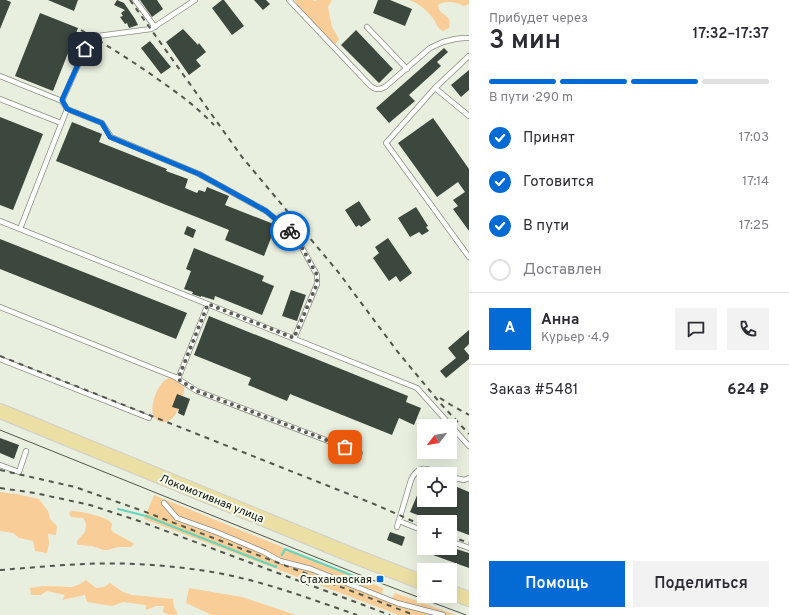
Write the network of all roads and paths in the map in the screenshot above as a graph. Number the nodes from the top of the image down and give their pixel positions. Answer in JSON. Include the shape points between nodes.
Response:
{"nodes":[{"id":1,"x":135,"y":0,"type":"edge"},
{"id":2,"x":195,"y":0,"type":"edge"},
{"id":3,"x":289,"y":0,"type":"edge"},
{"id":4,"x":155,"y":27,"type":"junction"},
{"id":5,"x":367,"y":27,"type":"dead end"},
{"id":6,"x":469,"y":38,"type":"edge"},
{"id":7,"x":469,"y":56,"type":"edge"},
{"id":8,"x":407,"y":68,"type":"junction"},
{"id":9,"x":0,"y":76,"type":"edge"},
{"id":10,"x":435,"y":88,"type":"junction"},
{"id":11,"x":0,"y":99,"type":"edge"},
{"id":12,"x":62,"y":100,"type":"junction"},
{"id":13,"x":67,"y":109,"type":"junction"},
{"id":14,"x":469,"y":116,"type":"edge"},
{"id":15,"x":61,"y":123,"type":"junction"},
{"id":16,"x":0,"y":221,"type":"edge"},
{"id":17,"x":20,"y":229,"type":"junction"},
{"id":18,"x":469,"y":257,"type":"edge"},
{"id":19,"x":208,"y":304,"type":"junction"},
{"id":20,"x":0,"y":307,"type":"edge"},
{"id":21,"x":294,"y":338,"type":"junction"},
{"id":22,"x":0,"y":359,"type":"edge"},
{"id":23,"x":178,"y":379,"type":"junction"},
{"id":24,"x":0,"y":411,"type":"edge"},
{"id":25,"x":149,"y":418,"type":"dead end"},
{"id":26,"x":469,"y":446,"type":"edge"},
{"id":27,"x":26,"y":451,"type":"dead end"},
{"id":28,"x":360,"y":452,"type":"dead end"},
{"id":29,"x":0,"y":465,"type":"edge"},
{"id":30,"x":417,"y":471,"type":"edge"},
{"id":31,"x":457,"y":478,"type":"edge"},
{"id":32,"x":469,"y":478,"type":"edge"},
{"id":33,"x":164,"y":503,"type":"dead end"},
{"id":34,"x":399,"y":521,"type":"junction"},
{"id":35,"x":397,"y":527,"type":"dead end"},
{"id":36,"x":417,"y":528,"type":"edge"},
{"id":37,"x":457,"y":543,"type":"edge"},
{"id":38,"x":469,"y":548,"type":"edge"},
{"id":39,"x":417,"y":579,"type":"edge"},
{"id":40,"x":457,"y":595,"type":"edge"},
{"id":41,"x":469,"y":599,"type":"edge"},
{"id":42,"x":443,"y":615,"type":"edge"}],
"edges":[{"from":1,"to":4,"type":"lane"},
{"from":2,"to":4,"type":"lane"},
{"from":3,"to":8,"type":"lane","via":[[372,87],[380,90]]},
{"from":4,"to":12,"type":"lane","via":[[95,38],[85,49]]},
{"from":5,"to":8,"type":"lane"},
{"from":6,"to":8,"type":"lane","via":[[449,40],[430,48]]},
{"from":7,"to":10,"type":"lane"},
{"from":9,"to":12,"type":"lane"},
{"from":10,"to":14,"type":"lane"},
{"from":10,"to":18,"type":"lane","via":[[386,143]]},
{"from":11,"to":15,"type":"lane"},
{"from":12,"to":13,"type":"lane"},
{"from":13,"to":15,"type":"lane"},
{"from":13,"to":21,"type":"lane","via":[[102,123],[110,137],[199,174],[266,211],[295,235],[317,275],[317,284]]},
{"from":15,"to":17,"type":"lane"},
{"from":16,"to":17,"type":"lane"},
{"from":17,"to":19,"type":"lane"},
{"from":19,"to":21,"type":"lane"},
{"from":19,"to":23,"type":"lane"},
{"from":20,"to":23,"type":"lane"},
{"from":21,"to":26,"type":"lane","via":[[417,388]]},
{"from":22,"to":25,"type":"lane"},
{"from":23,"to":28,"type":"lane","via":[[197,391]]},
{"from":24,"to":39,"type":"main road","name":"Локомотивная улица"},
{"from":27,"to":29,"type":"lane","via":[[19,472]]},
{"from":30,"to":34,"type":"lane","via":[[411,480]]},
{"from":31,"to":32,"type":"lane"},
{"from":33,"to":42,"type":"lane","via":[[177,518],[264,552],[280,561],[311,569],[397,603]]},
{"from":34,"to":35,"type":"lane"},
{"from":34,"to":36,"type":"lane"},
{"from":37,"to":38,"type":"lane"},
{"from":40,"to":41,"type":"main road"}]}
